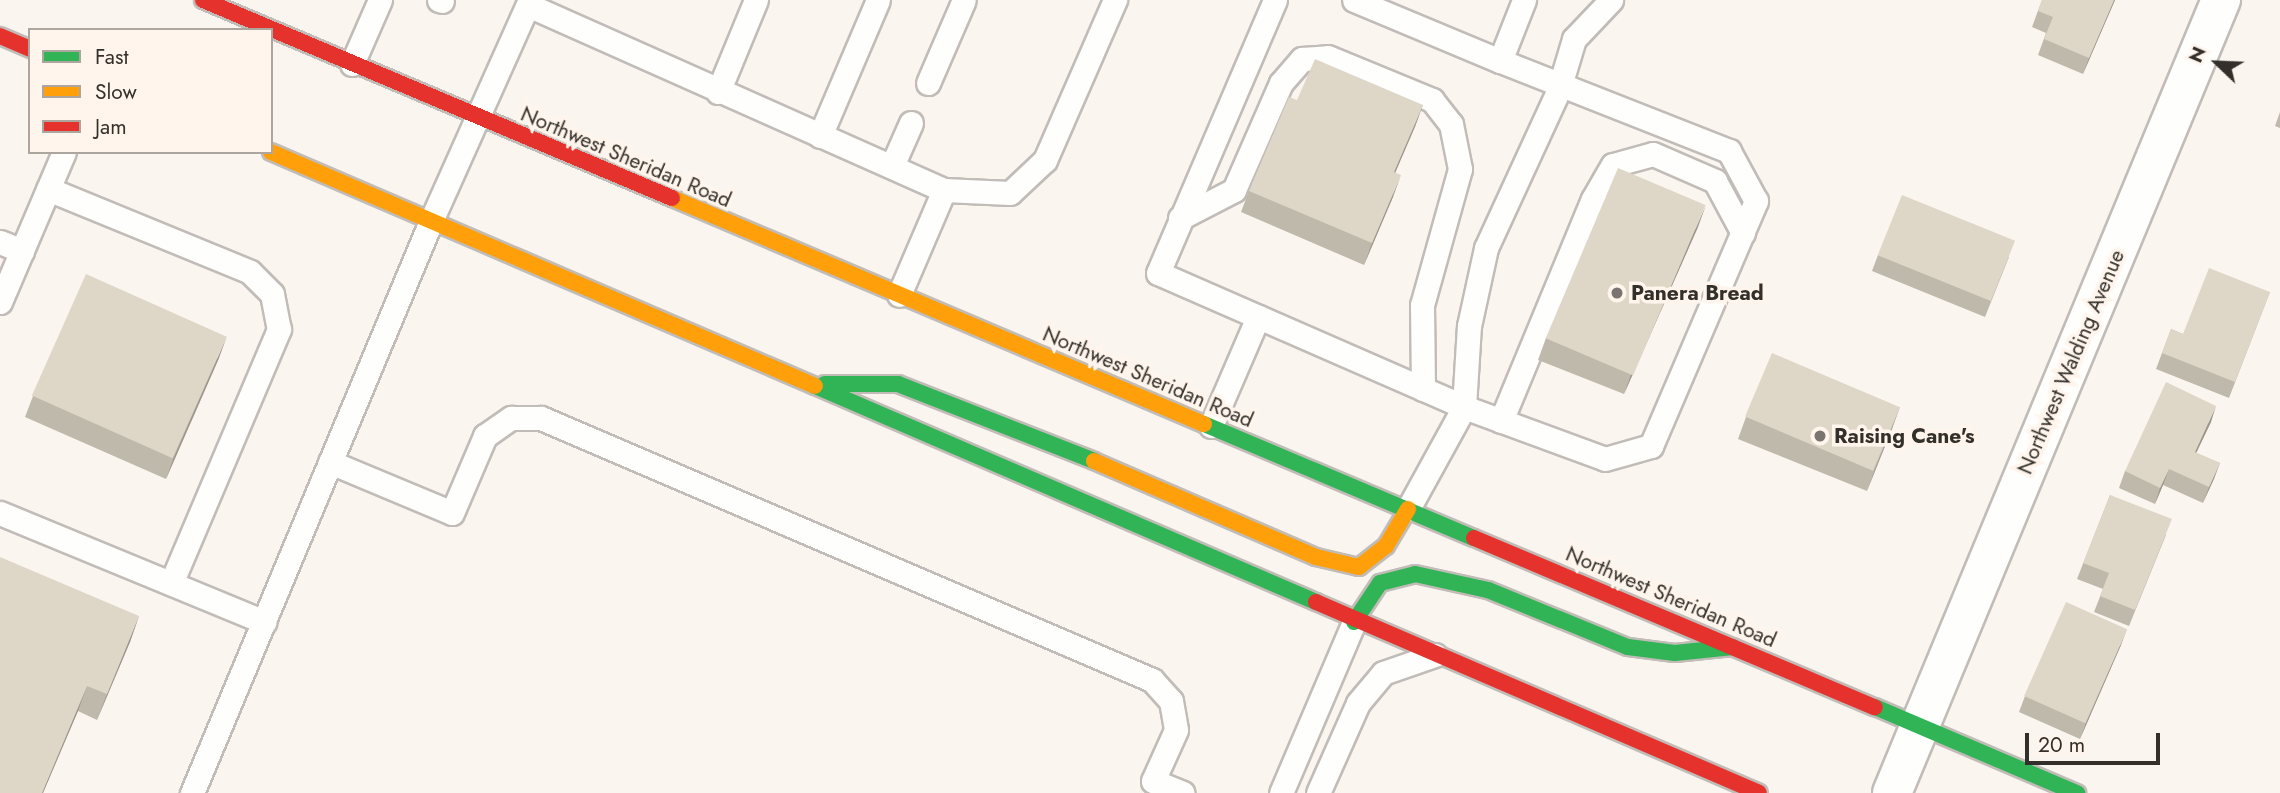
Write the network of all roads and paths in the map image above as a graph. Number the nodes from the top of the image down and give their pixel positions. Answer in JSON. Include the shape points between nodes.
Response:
{"nodes":[{"id":1,"x":203,"y":0,"type":"edge"},
{"id":2,"x":380,"y":0,"type":"edge"},
{"id":3,"x":755,"y":0,"type":"edge"},
{"id":4,"x":878,"y":0,"type":"edge"},
{"id":5,"x":964,"y":0,"type":"edge"},
{"id":6,"x":1115,"y":0,"type":"edge"},
{"id":7,"x":1275,"y":0,"type":"edge"},
{"id":8,"x":1354,"y":0,"type":"edge"},
{"id":9,"x":1524,"y":0,"type":"edge"},
{"id":10,"x":1611,"y":0,"type":"edge"},
{"id":11,"x":2221,"y":0,"type":"edge"},
{"id":12,"x":529,"y":3,"type":"edge"},
{"id":13,"x":268,"y":28,"type":"edge"},
{"id":14,"x":273,"y":30,"type":"edge"},
{"id":15,"x":0,"y":36,"type":"edge"},
{"id":16,"x":28,"y":48,"type":"edge"},
{"id":17,"x":1500,"y":61,"type":"junction"},
{"id":18,"x":352,"y":64,"type":"junction"},
{"id":19,"x":928,"y":83,"type":"dead end"},
{"id":20,"x":1559,"y":89,"type":"junction"},
{"id":21,"x":718,"y":92,"type":"junction"},
{"id":22,"x":478,"y":117,"type":"junction"},
{"id":23,"x":911,"y":123,"type":"dead end"},
{"id":24,"x":820,"y":135,"type":"junction"},
{"id":25,"x":273,"y":153,"type":"edge"},
{"id":26,"x":63,"y":154,"type":"edge"},
{"id":27,"x":892,"y":166,"type":"junction"},
{"id":28,"x":48,"y":189,"type":"junction"},
{"id":29,"x":944,"y":190,"type":"junction"},
{"id":30,"x":1180,"y":218,"type":"junction"},
{"id":31,"x":431,"y":221,"type":"junction"},
{"id":32,"x":1743,"y":233,"type":"junction"},
{"id":33,"x":0,"y":242,"type":"edge"},
{"id":34,"x":22,"y":251,"type":"junction"},
{"id":35,"x":899,"y":295,"type":"junction"},
{"id":36,"x":0,"y":302,"type":"edge"},
{"id":37,"x":1258,"y":317,"type":"junction"},
{"id":38,"x":809,"y":384,"type":"junction"},
{"id":39,"x":1423,"y":389,"type":"junction"},
{"id":40,"x":1464,"y":407,"type":"junction"},
{"id":41,"x":1501,"y":421,"type":"junction"},
{"id":42,"x":1211,"y":426,"type":"junction"},
{"id":43,"x":330,"y":461,"type":"junction"},
{"id":44,"x":1408,"y":509,"type":"junction"},
{"id":45,"x":0,"y":513,"type":"edge"},
{"id":46,"x":171,"y":583,"type":"junction"},
{"id":47,"x":264,"y":622,"type":"junction"},
{"id":48,"x":1354,"y":622,"type":"junction"},
{"id":49,"x":1734,"y":646,"type":"junction"},
{"id":50,"x":1437,"y":654,"type":"junction"},
{"id":51,"x":1920,"y":725,"type":"junction"},
{"id":52,"x":192,"y":793,"type":"edge"},
{"id":53,"x":1183,"y":793,"type":"edge"},
{"id":54,"x":1281,"y":793,"type":"edge"},
{"id":55,"x":1318,"y":793,"type":"edge"},
{"id":56,"x":1759,"y":793,"type":"edge"},
{"id":57,"x":1892,"y":793,"type":"edge"},
{"id":58,"x":2077,"y":793,"type":"edge"}],
"edges":[{"from":1,"to":13,"type":"main road","name":"Northwest Sheridan Road"},
{"from":2,"to":18,"type":"lane"},
{"from":3,"to":21,"type":"lane"},
{"from":4,"to":24,"type":"lane"},
{"from":5,"to":19,"type":"lane"},
{"from":6,"to":29,"type":"lane","via":[[1045,160],[1010,193]]},
{"from":7,"to":30,"type":"lane"},
{"from":8,"to":17,"type":"lane"},
{"from":9,"to":17,"type":"lane"},
{"from":10,"to":20,"type":"lane","via":[[1574,39]]},
{"from":11,"to":51,"type":"street","name":"Northwest Walding Avenue"},
{"from":12,"to":21,"type":"lane"},
{"from":12,"to":22,"type":"lane"},
{"from":14,"to":18,"type":"main road","name":"Northwest Sheridan Road"},
{"from":15,"to":16,"type":"main road"},
{"from":17,"to":20,"type":"lane"},
{"from":18,"to":22,"type":"main road","name":"Northwest Sheridan Road"},
{"from":20,"to":32,"type":"lane","via":[[1729,151],[1756,201]]},
{"from":20,"to":40,"type":"lane","via":[[1486,248],[1469,326]]},
{"from":21,"to":24,"type":"lane"},
{"from":22,"to":31,"type":"lane"},
{"from":22,"to":35,"type":"main road","name":"Northwest Sheridan Road"},
{"from":23,"to":27,"type":"lane"},
{"from":24,"to":27,"type":"lane"},
{"from":25,"to":31,"type":"main road"},
{"from":26,"to":28,"type":"lane"},
{"from":27,"to":29,"type":"lane"},
{"from":28,"to":34,"type":"lane"},
{"from":28,"to":46,"type":"lane","via":[[250,272],[272,293],[279,329]]},
{"from":29,"to":35,"type":"lane"},
{"from":30,"to":37,"type":"lane","via":[[1158,273]]},
{"from":30,"to":39,"type":"lane","via":[[1234,190],[1281,83],[1302,60],[1328,57],[1432,100],[1451,124],[1460,169],[1423,293]]},
{"from":31,"to":38,"type":"main road"},
{"from":31,"to":43,"type":"lane"},
{"from":32,"to":41,"type":"lane","via":[[1651,446],[1605,459]]},
{"from":32,"to":41,"type":"lane","via":[[1715,181],[1653,155],[1613,165],[1592,199]]},
{"from":33,"to":34,"type":"lane"},
{"from":34,"to":36,"type":"lane"},
{"from":35,"to":42,"type":"main road","name":"Northwest Sheridan Road"},
{"from":37,"to":39,"type":"lane"},
{"from":37,"to":42,"type":"lane"},
{"from":38,"to":44,"type":"main road","via":[[898,384],[1011,425],[1316,557],[1359,567],[1386,546]]},
{"from":38,"to":48,"type":"main road"},
{"from":39,"to":40,"type":"lane"},
{"from":40,"to":41,"type":"lane"},
{"from":40,"to":44,"type":"lane"},
{"from":42,"to":44,"type":"main road","name":"Northwest Sheridan Road"},
{"from":43,"to":47,"type":"lane"},
{"from":43,"to":53,"type":"lane","via":[[452,513],[485,436],[512,418],[541,418],[1152,680],[1171,701],[1176,730],[1153,781]]},
{"from":44,"to":49,"type":"main road","name":"Northwest Sheridan Road"},
{"from":45,"to":46,"type":"lane"},
{"from":46,"to":47,"type":"lane"},
{"from":47,"to":52,"type":"lane"},
{"from":48,"to":49,"type":"main road","via":[[1380,583],[1415,574],[1488,590],[1628,648],[1675,653]]},
{"from":48,"to":50,"type":"main road"},
{"from":48,"to":54,"type":"lane"},
{"from":49,"to":51,"type":"main road","name":"Northwest Sheridan Road"},
{"from":50,"to":55,"type":"lane","via":[[1383,673],[1366,693]]},
{"from":50,"to":56,"type":"main road"},
{"from":51,"to":57,"type":"street","name":"Northwest Walding Avenue"},
{"from":51,"to":58,"type":"main road","name":"Northwest Sheridan Road"}]}
